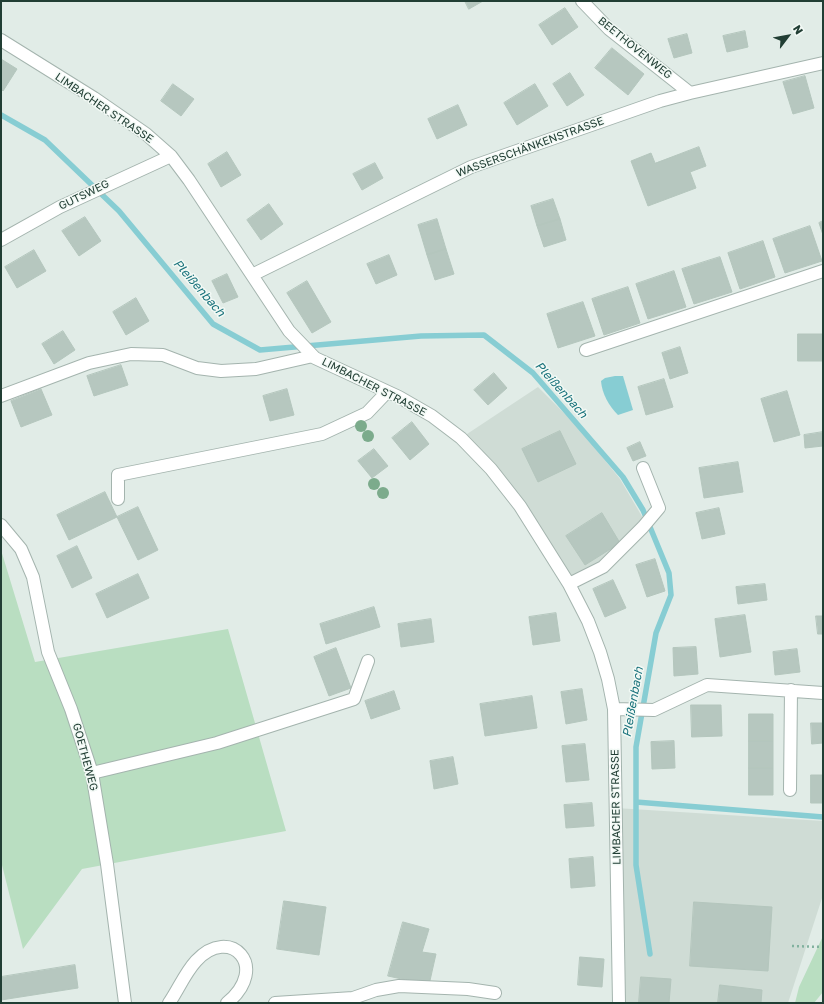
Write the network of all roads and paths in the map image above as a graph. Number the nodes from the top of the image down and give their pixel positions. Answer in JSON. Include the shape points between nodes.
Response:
{"nodes":[{"id":1,"x":582,"y":1,"type":"edge"},
{"id":2,"x":1,"y":40,"type":"edge"},
{"id":3,"x":823,"y":63,"type":"edge"},
{"id":4,"x":690,"y":92,"type":"junction"},
{"id":5,"x":170,"y":156,"type":"junction"},
{"id":6,"x":2,"y":237,"type":"edge"},
{"id":7,"x":823,"y":271,"type":"edge"},
{"id":8,"x":252,"y":275,"type":"junction"},
{"id":9,"x":586,"y":350,"type":"dead end"},
{"id":10,"x":314,"y":357,"type":"junction"},
{"id":11,"x":387,"y":392,"type":"junction"},
{"id":12,"x":1,"y":396,"type":"edge"},
{"id":13,"x":644,"y":468,"type":"dead end"},
{"id":14,"x":118,"y":499,"type":"dead end"},
{"id":15,"x":1,"y":525,"type":"edge"},
{"id":16,"x":569,"y":584,"type":"junction"},
{"id":17,"x":368,"y":661,"type":"dead end"},
{"id":18,"x":791,"y":690,"type":"junction"},
{"id":19,"x":823,"y":693,"type":"edge"},
{"id":20,"x":614,"y":709,"type":"junction"},
{"id":21,"x":92,"y":773,"type":"junction"},
{"id":22,"x":790,"y":790,"type":"dead end"},
{"id":23,"x":792,"y":946,"type":"dead end"},
{"id":24,"x":823,"y":947,"type":"edge"},
{"id":25,"x":494,"y":993,"type":"dead end"},
{"id":26,"x":125,"y":1003,"type":"edge"},
{"id":27,"x":169,"y":1003,"type":"edge"},
{"id":28,"x":227,"y":1003,"type":"edge"},
{"id":29,"x":275,"y":1003,"type":"edge"},
{"id":30,"x":619,"y":1003,"type":"edge"}],
"edges":[{"from":1,"to":4,"type":"street","name":"BEETHOVENWEG","via":[[609,29]]},
{"from":2,"to":5,"type":"street","name":"LIMBACHER STRASSE","via":[[94,98],[146,134]]},
{"from":3,"to":4,"type":"street","name":"WASSERSCHÄNKENSTRASSE"},
{"from":4,"to":8,"type":"street","name":"WASSERSCHÄNKENSTRASSE","via":[[471,166]]},
{"from":5,"to":6,"type":"street","name":"GUTSWEG"},
{"from":5,"to":8,"type":"street","name":"LIMBACHER STRASSE","via":[[189,180]]},
{"from":7,"to":9,"type":"street"},
{"from":8,"to":10,"type":"street","name":"LIMBACHER STRASSE","via":[[289,331]]},
{"from":10,"to":11,"type":"street","name":"LIMBACHER STRASSE"},
{"from":10,"to":12,"type":"street","via":[[256,369],[221,371],[197,368],[163,355],[131,354],[89,363]]},
{"from":11,"to":14,"type":"street","via":[[366,413],[322,434],[118,475]]},
{"from":11,"to":16,"type":"street","name":"LIMBACHER STRASSE","via":[[432,416],[461,438],[492,469],[520,506]]},
{"from":13,"to":16,"type":"street","via":[[659,508],[604,567]]},
{"from":15,"to":21,"type":"street","name":"GOETHEWEG","via":[[21,550],[33,577],[48,652],[71,709]]},
{"from":16,"to":20,"type":"street","name":"LIMBACHER STRASSE","via":[[600,652]]},
{"from":17,"to":21,"type":"street","via":[[354,699],[217,743]]},
{"from":18,"to":19,"type":"street"},
{"from":18,"to":20,"type":"street","via":[[707,685],[654,710]]},
{"from":18,"to":22,"type":"street"},
{"from":20,"to":30,"type":"street","name":"LIMBACHER STRASSE"},
{"from":21,"to":26,"type":"street","name":"GOETHEWEG"},
{"from":23,"to":24,"type":"path"},
{"from":25,"to":29,"type":"street","via":[[468,989],[400,986],[376,990],[353,998]]},
{"from":27,"to":28,"type":"street","via":[[196,961],[216,948],[225,946],[243,958],[247,973],[239,992]]}]}
